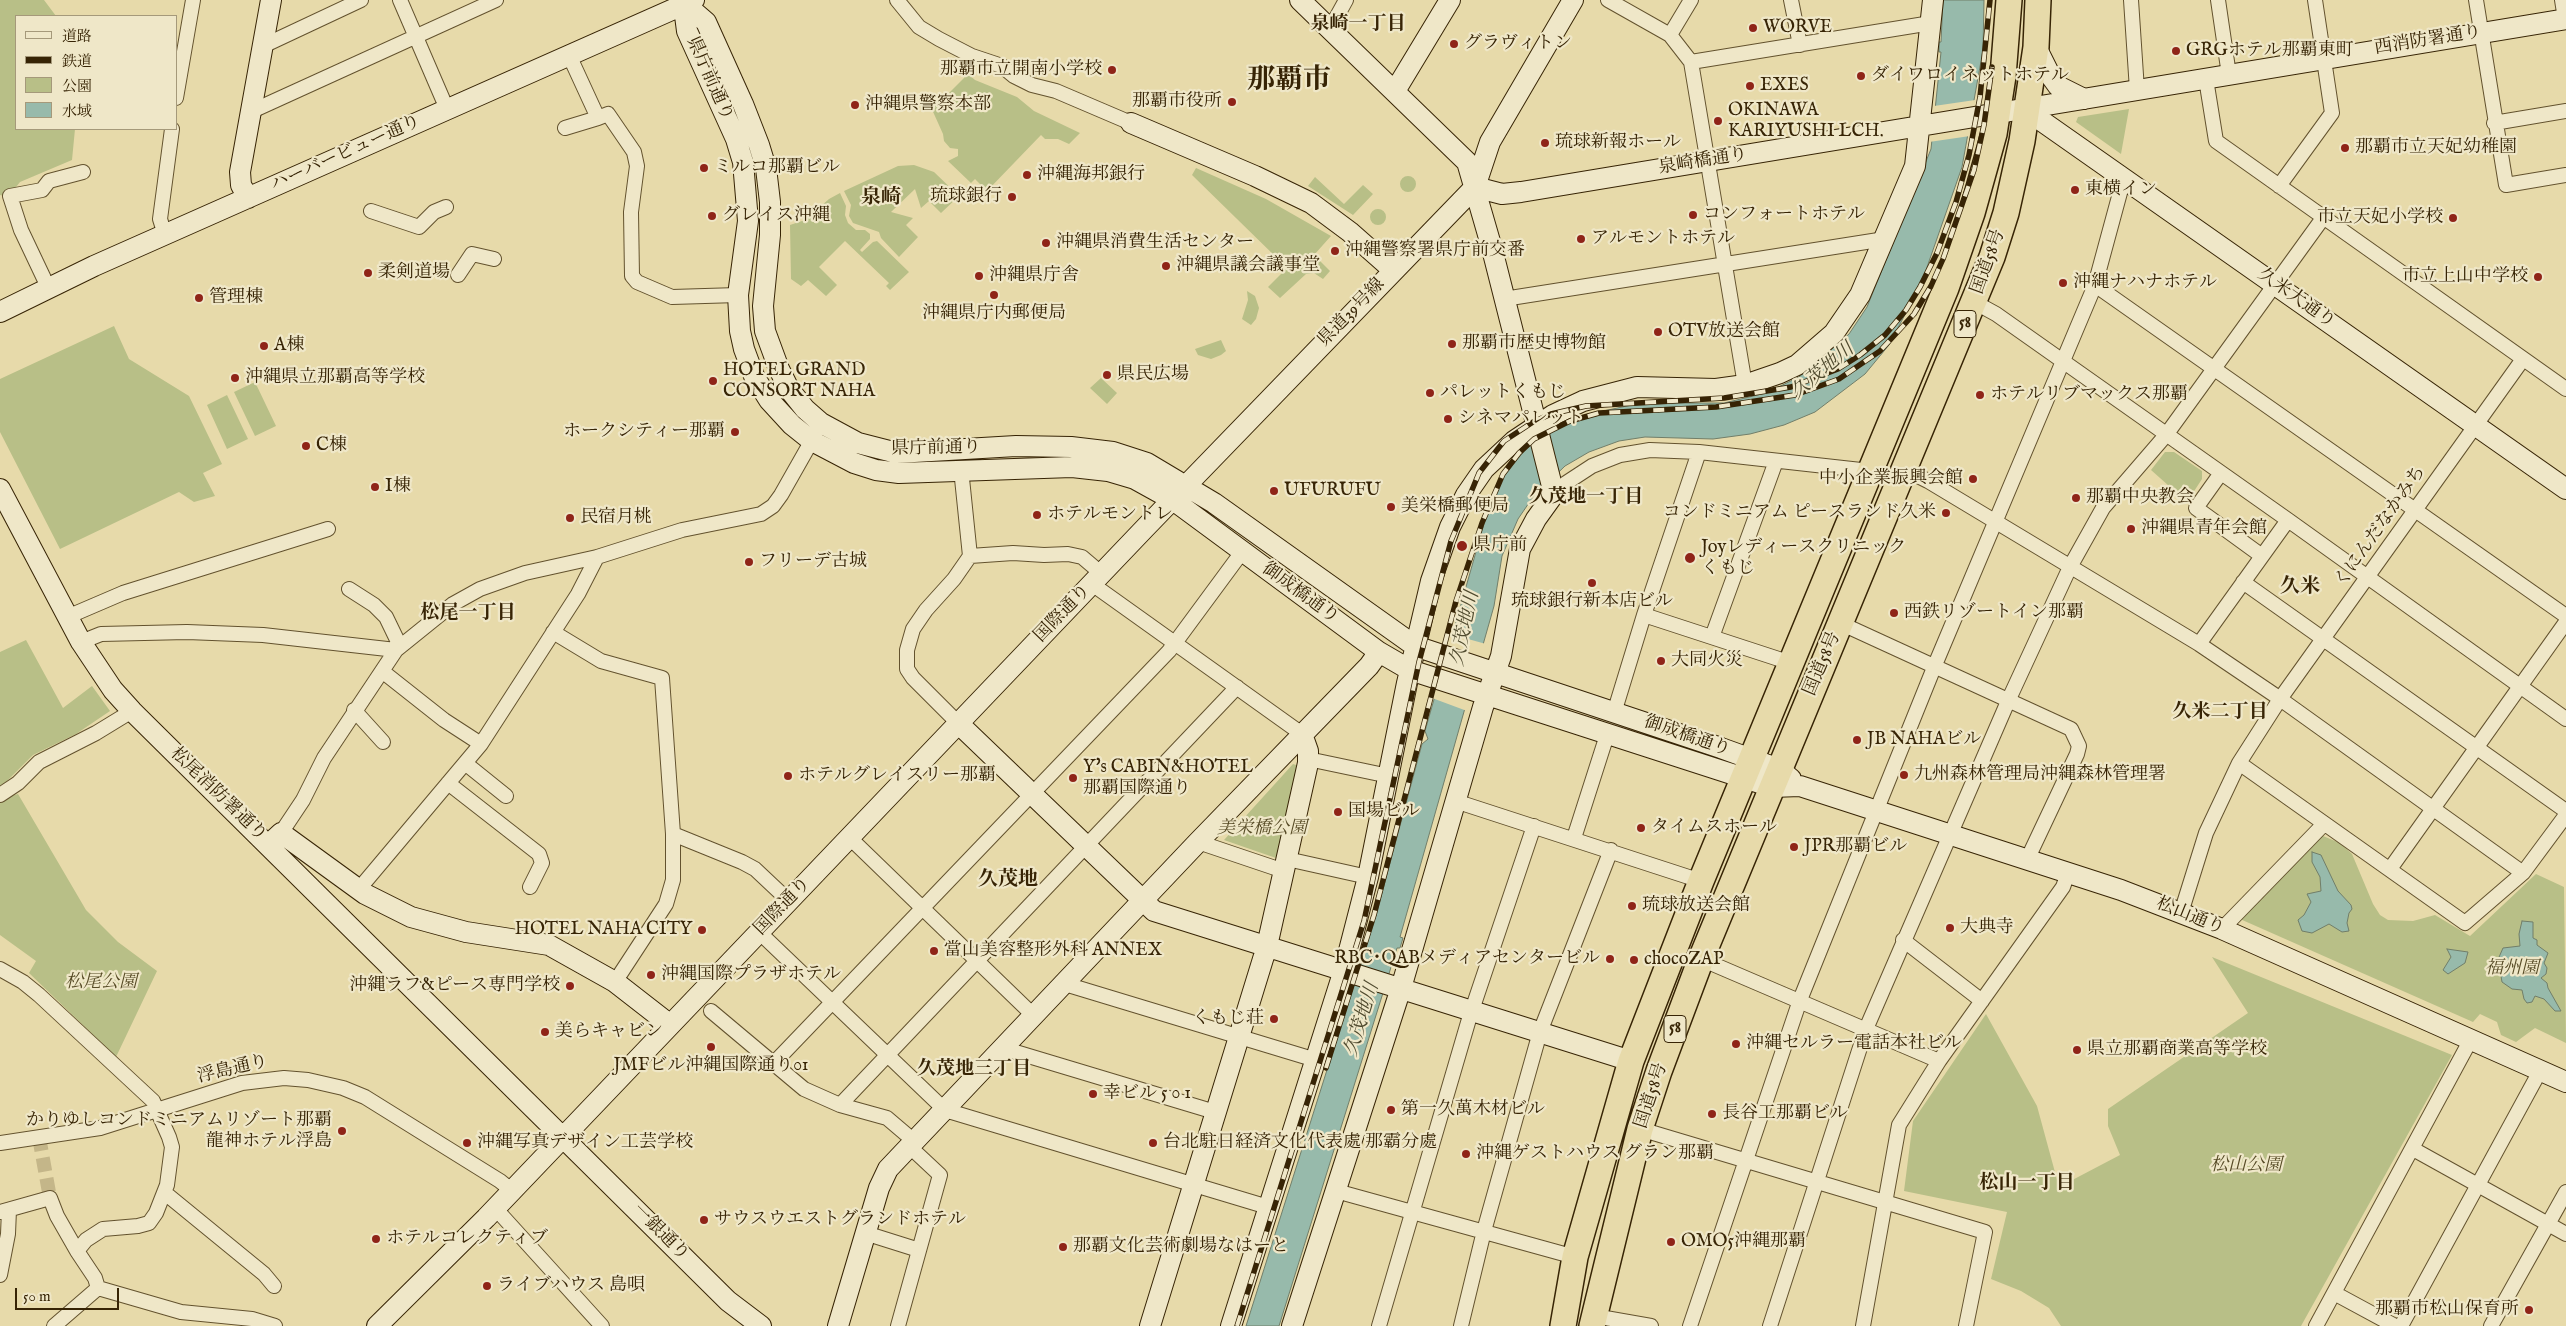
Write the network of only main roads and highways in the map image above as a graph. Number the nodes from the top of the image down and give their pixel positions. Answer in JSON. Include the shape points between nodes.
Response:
{"nodes":[{"id":1,"x":2009,"y":0,"type":"edge"},
{"id":2,"x":2038,"y":0,"type":"edge"},
{"id":3,"x":1593,"y":1321,"type":"edge"},
{"id":4,"x":1563,"y":1326,"type":"edge"}],
"edges":[{"from":1,"to":4,"type":"highway","name":"国道58号","number":"58","via":[[1997,115],[1984,174],[1960,250],[1701,881],[1631,1061],[1575,1257]]},
{"from":2,"to":3,"type":"highway","name":"国道58号","number":"58","via":[[2036,47],[2006,213],[1974,302],[1701,959],[1640,1129]]}]}
